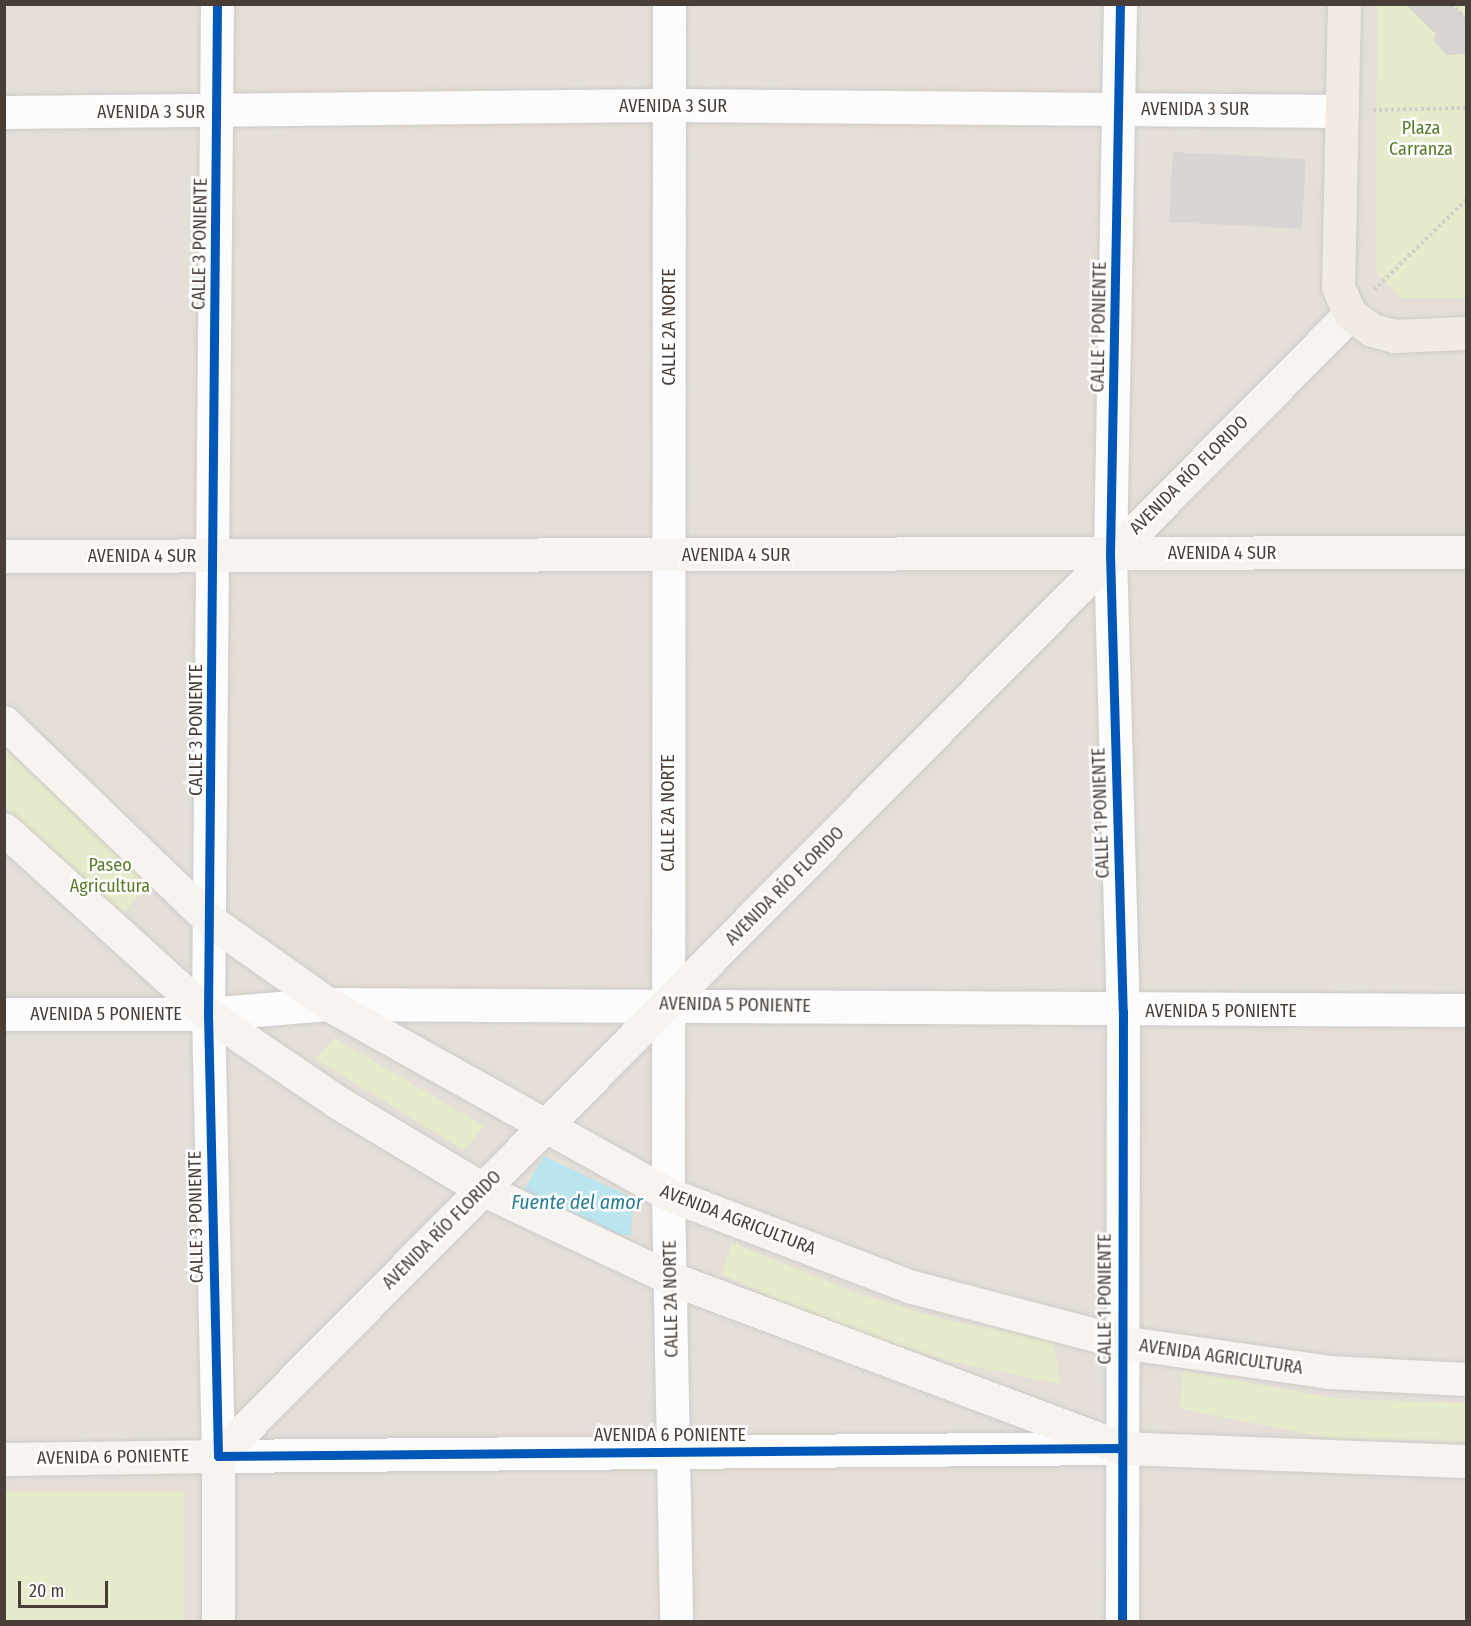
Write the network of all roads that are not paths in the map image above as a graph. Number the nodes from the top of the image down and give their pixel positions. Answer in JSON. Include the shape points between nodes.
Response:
{"nodes":[{"id":1,"x":217,"y":4,"type":"edge"},
{"id":2,"x":669,"y":4,"type":"edge"},
{"id":3,"x":1120,"y":4,"type":"edge"},
{"id":4,"x":1344,"y":4,"type":"edge"},
{"id":5,"x":669,"y":105,"type":"junction"},
{"id":6,"x":1121,"y":109,"type":"junction"},
{"id":7,"x":218,"y":111,"type":"junction"},
{"id":8,"x":1342,"y":111,"type":"junction"},
{"id":9,"x":4,"y":112,"type":"edge"},
{"id":10,"x":1350,"y":314,"type":"junction"},
{"id":11,"x":1467,"y":333,"type":"edge"},
{"id":12,"x":1467,"y":552,"type":"edge"},
{"id":13,"x":1110,"y":554,"type":"junction"},
{"id":14,"x":669,"y":555,"type":"junction"},
{"id":15,"x":4,"y":556,"type":"edge"},
{"id":16,"x":213,"y":556,"type":"junction"},
{"id":17,"x":4,"y":722,"type":"edge"},
{"id":18,"x":4,"y":829,"type":"edge"},
{"id":19,"x":212,"y":922,"type":"junction"},
{"id":20,"x":328,"y":1004,"type":"junction"},
{"id":21,"x":668,"y":1004,"type":"junction"},
{"id":22,"x":1467,"y":1010,"type":"edge"},
{"id":23,"x":1123,"y":1011,"type":"junction"},
{"id":24,"x":4,"y":1014,"type":"edge"},
{"id":25,"x":208,"y":1014,"type":"junction"},
{"id":26,"x":544,"y":1127,"type":"junction"},
{"id":27,"x":482,"y":1189,"type":"junction"},
{"id":28,"x":668,"y":1194,"type":"junction"},
{"id":29,"x":670,"y":1278,"type":"junction"},
{"id":30,"x":1121,"y":1342,"type":"junction"},
{"id":31,"x":1467,"y":1379,"type":"edge"},
{"id":32,"x":1122,"y":1448,"type":"junction"},
{"id":33,"x":674,"y":1452,"type":"junction"},
{"id":34,"x":218,"y":1456,"type":"junction"},
{"id":35,"x":4,"y":1458,"type":"edge"},
{"id":36,"x":1467,"y":1461,"type":"edge"},
{"id":37,"x":218,"y":1622,"type":"edge"},
{"id":38,"x":676,"y":1622,"type":"edge"},
{"id":39,"x":1122,"y":1622,"type":"edge"}],
"edges":[{"from":1,"to":7,"type":"street","name":"CALLE 3 PONIENTE"},
{"from":2,"to":5,"type":"street","name":"CALLE 2A NORTE"},
{"from":3,"to":6,"type":"street","name":"CALLE 1 PONIENTE"},
{"from":4,"to":8,"type":"main road"},
{"from":5,"to":6,"type":"street","name":"AVENIDA 3 SUR"},
{"from":5,"to":7,"type":"street","name":"AVENIDA 3 SUR"},
{"from":5,"to":14,"type":"street","name":"CALLE 2A NORTE"},
{"from":6,"to":8,"type":"street","name":"AVENIDA 3 SUR"},
{"from":6,"to":13,"type":"street","name":"CALLE 1 PONIENTE"},
{"from":7,"to":9,"type":"street","name":"AVENIDA 3 SUR"},
{"from":7,"to":16,"type":"street","name":"CALLE 3 PONIENTE"},
{"from":8,"to":10,"type":"main road","via":[[1338,287]]},
{"from":10,"to":11,"type":"main road","via":[[1372,330],[1394,336]]},
{"from":10,"to":13,"type":"main road","name":"AVENIDA RÍO FLORIDO"},
{"from":12,"to":13,"type":"main road","name":"AVENIDA 4 SUR"},
{"from":13,"to":14,"type":"main road","name":"AVENIDA 4 SUR"},
{"from":13,"to":21,"type":"main road","name":"AVENIDA RÍO FLORIDO"},
{"from":13,"to":23,"type":"street","name":"CALLE 1 PONIENTE"},
{"from":14,"to":16,"type":"main road","name":"AVENIDA 4 SUR"},
{"from":14,"to":21,"type":"street","name":"CALLE 2A NORTE"},
{"from":15,"to":16,"type":"main road","name":"AVENIDA 4 SUR"},
{"from":16,"to":19,"type":"street","name":"CALLE 3 PONIENTE"},
{"from":17,"to":19,"type":"main road","name":"AVENIDA AGRICULTURA"},
{"from":18,"to":25,"type":"main road"},
{"from":19,"to":20,"type":"main road","name":"AVENIDA AGRICULTURA"},
{"from":19,"to":25,"type":"street","name":"CALLE 3 PONIENTE"},
{"from":20,"to":21,"type":"street","name":"AVENIDA 5 PONIENTE"},
{"from":20,"to":25,"type":"street","name":"AVENIDA 5 PONIENTE"},
{"from":20,"to":26,"type":"main road","name":"AVENIDA AGRICULTURA"},
{"from":21,"to":23,"type":"street","name":"AVENIDA 5 PONIENTE"},
{"from":21,"to":26,"type":"main road","name":"AVENIDA RÍO FLORIDO"},
{"from":21,"to":28,"type":"street","name":"CALLE 2A NORTE"},
{"from":22,"to":23,"type":"street","name":"AVENIDA 5 PONIENTE"},
{"from":23,"to":30,"type":"street","name":"CALLE 1 PONIENTE"},
{"from":24,"to":25,"type":"street","name":"AVENIDA 5 PONIENTE"},
{"from":25,"to":27,"type":"main road","via":[[339,1103]]},
{"from":25,"to":34,"type":"street","name":"CALLE 3 PONIENTE"},
{"from":26,"to":27,"type":"main road","name":"AVENIDA RÍO FLORIDO"},
{"from":26,"to":28,"type":"main road","name":"AVENIDA AGRICULTURA"},
{"from":27,"to":29,"type":"main road"},
{"from":27,"to":34,"type":"main road","name":"AVENIDA RÍO FLORIDO"},
{"from":28,"to":29,"type":"street","name":"CALLE 2A NORTE"},
{"from":28,"to":30,"type":"main road","name":"AVENIDA AGRICULTURA","via":[[912,1287]]},
{"from":29,"to":32,"type":"main road"},
{"from":29,"to":33,"type":"street","name":"CALLE 2A NORTE"},
{"from":30,"to":31,"type":"main road","name":"AVENIDA AGRICULTURA","via":[[1329,1372]]},
{"from":30,"to":32,"type":"street","name":"CALLE 1 PONIENTE"},
{"from":32,"to":33,"type":"street","name":"AVENIDA 6 PONIENTE"},
{"from":32,"to":36,"type":"main road"},
{"from":32,"to":39,"type":"street","name":"CALLE 1 PONIENTE"},
{"from":33,"to":34,"type":"street","name":"AVENIDA 6 PONIENTE"},
{"from":33,"to":38,"type":"street","name":"CALLE 2A NORTE"},
{"from":34,"to":35,"type":"main road","name":"AVENIDA 6 PONIENTE"},
{"from":34,"to":37,"type":"main road","name":"CALLE 3 PONIENTE"}]}
